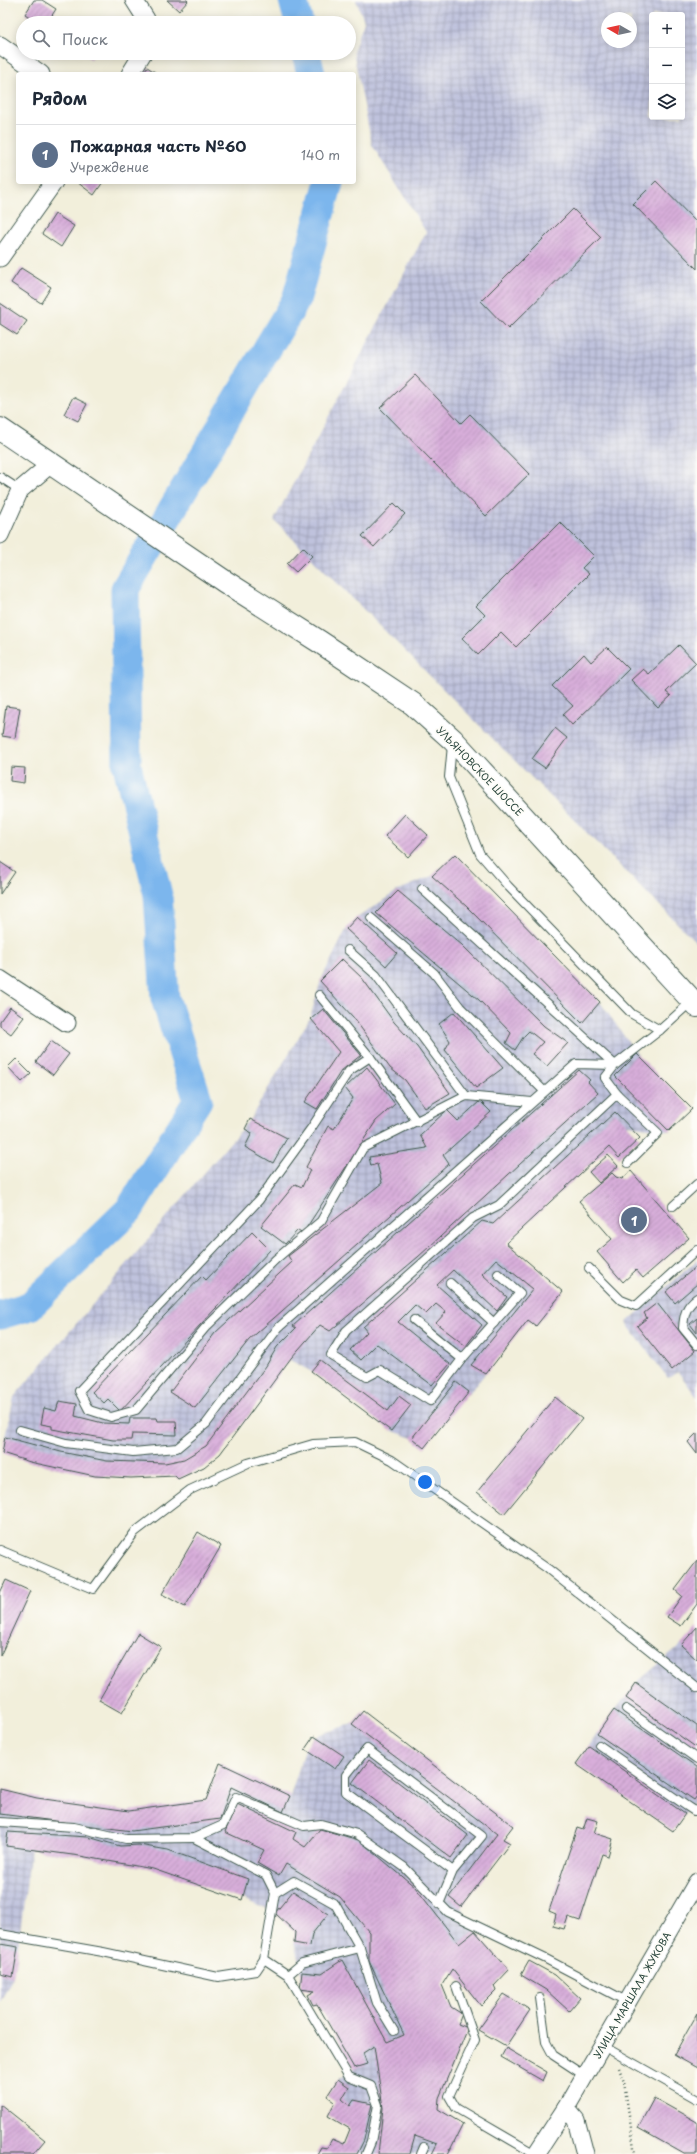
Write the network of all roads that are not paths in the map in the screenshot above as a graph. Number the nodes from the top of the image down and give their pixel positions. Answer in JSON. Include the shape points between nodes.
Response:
{"nodes":[{"id":1,"x":134,"y":0,"type":"edge"},
{"id":2,"x":144,"y":16,"type":"edge"},
{"id":3,"x":0,"y":45,"type":"edge"},
{"id":4,"x":16,"y":56,"type":"edge"},
{"id":5,"x":21,"y":60,"type":"edge"},
{"id":6,"x":139,"y":60,"type":"edge"},
{"id":7,"x":38,"y":72,"type":"edge"},
{"id":8,"x":131,"y":72,"type":"edge"},
{"id":9,"x":52,"y":184,"type":"edge"},
{"id":10,"x":3,"y":249,"type":"edge"},
{"id":11,"x":0,"y":430,"type":"edge"},
{"id":12,"x":52,"y":463,"type":"junction"},
{"id":13,"x":0,"y":477,"type":"edge"},
{"id":14,"x":20,"y":490,"type":"junction"},
{"id":15,"x":0,"y":535,"type":"edge"},
{"id":16,"x":453,"y":740,"type":"junction"},
{"id":17,"x":422,"y":889,"type":"dead end"},
{"id":18,"x":371,"y":918,"type":"dead end"},
{"id":19,"x":348,"y":950,"type":"dead end"},
{"id":20,"x":0,"y":978,"type":"edge"},
{"id":21,"x":319,"y":995,"type":"dead end"},
{"id":22,"x":695,"y":1004,"type":"edge"},
{"id":23,"x":67,"y":1023,"type":"dead end"},
{"id":24,"x":660,"y":1030,"type":"junction"},
{"id":25,"x":370,"y":1057,"type":"junction"},
{"id":26,"x":614,"y":1065,"type":"junction"},
{"id":27,"x":544,"y":1091,"type":"junction"},
{"id":28,"x":617,"y":1094,"type":"junction"},
{"id":29,"x":466,"y":1096,"type":"junction"},
{"id":30,"x":532,"y":1102,"type":"junction"},
{"id":31,"x":417,"y":1122,"type":"junction"},
{"id":32,"x":628,"y":1163,"type":"dead end"},
{"id":33,"x":697,"y":1184,"type":"edge"},
{"id":34,"x":673,"y":1206,"type":"dead end"},
{"id":35,"x":697,"y":1250,"type":"edge"},
{"id":36,"x":589,"y":1268,"type":"dead end"},
{"id":37,"x":498,"y":1274,"type":"dead end"},
{"id":38,"x":450,"y":1283,"type":"dead end"},
{"id":39,"x":697,"y":1298,"type":"edge"},
{"id":40,"x":414,"y":1320,"type":"dead end"},
{"id":41,"x":494,"y":1323,"type":"junction"},
{"id":42,"x":697,"y":1345,"type":"edge"},
{"id":43,"x":462,"y":1359,"type":"junction"},
{"id":44,"x":20,"y":1430,"type":"dead end"},
{"id":45,"x":0,"y":1550,"type":"edge"},
{"id":46,"x":697,"y":1688,"type":"edge"},
{"id":47,"x":626,"y":1709,"type":"dead end"},
{"id":48,"x":599,"y":1746,"type":"dead end"},
{"id":49,"x":697,"y":1759,"type":"edge"},
{"id":50,"x":697,"y":1810,"type":"edge"},
{"id":51,"x":0,"y":1822,"type":"edge"},
{"id":52,"x":194,"y":1838,"type":"junction"},
{"id":53,"x":453,"y":1871,"type":"junction"},
{"id":54,"x":697,"y":1882,"type":"edge"},
{"id":55,"x":275,"y":1892,"type":"junction"},
{"id":56,"x":439,"y":1904,"type":"junction"},
{"id":57,"x":0,"y":1934,"type":"edge"},
{"id":58,"x":360,"y":1948,"type":"junction"},
{"id":59,"x":264,"y":1959,"type":"junction"},
{"id":60,"x":288,"y":1975,"type":"junction"},
{"id":61,"x":456,"y":1986,"type":"dead end"},
{"id":62,"x":540,"y":1998,"type":"dead end"},
{"id":63,"x":628,"y":2002,"type":"junction"},
{"id":64,"x":394,"y":2031,"type":"dead end"},
{"id":65,"x":608,"y":2049,"type":"junction"},
{"id":66,"x":585,"y":2076,"type":"junction"},
{"id":67,"x":697,"y":2098,"type":"edge"},
{"id":68,"x":566,"y":2108,"type":"junction"},
{"id":69,"x":366,"y":2154,"type":"edge"},
{"id":70,"x":536,"y":2154,"type":"edge"},
{"id":71,"x":585,"y":2154,"type":"edge"}],
"edges":[{"from":1,"to":2,"type":"street"},
{"from":3,"to":4,"type":"street"},
{"from":5,"to":7,"type":"street"},
{"from":6,"to":8,"type":"street"},
{"from":9,"to":10,"type":"street"},
{"from":11,"to":12,"type":"main road","name":"УЛЬЯНОВСКОЕ ШОССЕ"},
{"from":12,"to":14,"type":"street"},
{"from":12,"to":16,"type":"main road","name":"УЛЬЯНОВСКОЕ ШОССЕ","via":[[224,582],[413,704]]},
{"from":13,"to":14,"type":"lane"},
{"from":14,"to":15,"type":"street"},
{"from":16,"to":22,"type":"main road","name":"УЛЬЯНОВСКОЕ ШОССЕ"},
{"from":16,"to":24,"type":"lane","via":[[449,778],[480,854],[632,1014]]},
{"from":17,"to":26,"type":"lane"},
{"from":18,"to":27,"type":"lane","via":[[434,973],[460,1007]]},
{"from":19,"to":29,"type":"lane","via":[[376,975]]},
{"from":20,"to":23,"type":"street"},
{"from":21,"to":25,"type":"lane"},
{"from":22,"to":24,"type":"lane"},
{"from":24,"to":26,"type":"lane"},
{"from":25,"to":31,"type":"lane"},
{"from":25,"to":31,"type":"lane","via":[[348,1071],[312,1127],[259,1200],[79,1391],[89,1410],[111,1417],[136,1410],[205,1328],[276,1259],[321,1221],[363,1148]]},
{"from":26,"to":27,"type":"lane","via":[[576,1064]]},
{"from":26,"to":28,"type":"lane","via":[[605,1078]]},
{"from":27,"to":30,"type":"lane"},
{"from":28,"to":32,"type":"lane","via":[[658,1133]]},
{"from":28,"to":43,"type":"lane","via":[[499,1205],[473,1218],[346,1331],[331,1355],[367,1377],[380,1370],[430,1402]]},
{"from":29,"to":30,"type":"lane"},
{"from":29,"to":31,"type":"lane"},
{"from":30,"to":44,"type":"lane","via":[[278,1328],[206,1424],[178,1448],[133,1452],[66,1443]]},
{"from":33,"to":34,"type":"lane"},
{"from":35,"to":36,"type":"lane","via":[[636,1306],[621,1300]]},
{"from":37,"to":41,"type":"lane","via":[[520,1293]]},
{"from":38,"to":41,"type":"lane"},
{"from":39,"to":42,"type":"lane","via":[[689,1304],[682,1328]]},
{"from":40,"to":43,"type":"lane"},
{"from":41,"to":43,"type":"lane"},
{"from":45,"to":46,"type":"lane","via":[[93,1589],[135,1532],[190,1490],[248,1463],[313,1444],[355,1442],[392,1460],[548,1568]]},
{"from":47,"to":49,"type":"lane"},
{"from":48,"to":50,"type":"lane","via":[[694,1811]]},
{"from":51,"to":52,"type":"lane","via":[[74,1827],[126,1839]]},
{"from":52,"to":55,"type":"lane","via":[[266,1875]]},
{"from":52,"to":56,"type":"lane","via":[[223,1825],[236,1797],[304,1826],[321,1824],[357,1834],[404,1867]]},
{"from":53,"to":53,"type":"lane","via":[[346,1792],[346,1775],[367,1749],[482,1836]]},
{"from":53,"to":56,"type":"lane"},
{"from":54,"to":63,"type":"street","name":"УЛИЦА МАРШАЛА ЖУКОВА"},
{"from":55,"to":58,"type":"lane","via":[[294,1881],[335,1904]]},
{"from":55,"to":59,"type":"lane"},
{"from":56,"to":63,"type":"lane","via":[[448,1912]]},
{"from":57,"to":59,"type":"lane","via":[[103,1952],[218,1977],[256,1971]]},
{"from":58,"to":60,"type":"lane","via":[[302,1963]]},
{"from":58,"to":64,"type":"lane","via":[[377,2003]]},
{"from":59,"to":60,"type":"lane"},
{"from":60,"to":69,"type":"lane","via":[[350,2078],[371,2086],[378,2105],[371,2142]]},
{"from":61,"to":70,"type":"lane","via":[[475,2040],[449,2096],[456,2108]]},
{"from":62,"to":66,"type":"lane","via":[[546,2042],[553,2055]]},
{"from":63,"to":65,"type":"street","name":"УЛИЦА МАРШАЛА ЖУКОВА"},
{"from":65,"to":66,"type":"street","name":"УЛИЦА МАРШАЛА ЖУКОВА"},
{"from":65,"to":67,"type":"lane"},
{"from":66,"to":68,"type":"street","name":"УЛИЦА МАРШАЛА ЖУКОВА"},
{"from":68,"to":70,"type":"street","name":"УЛИЦА МАРШАЛА ЖУКОВА"},
{"from":68,"to":71,"type":"street","via":[[576,2120]]}]}
